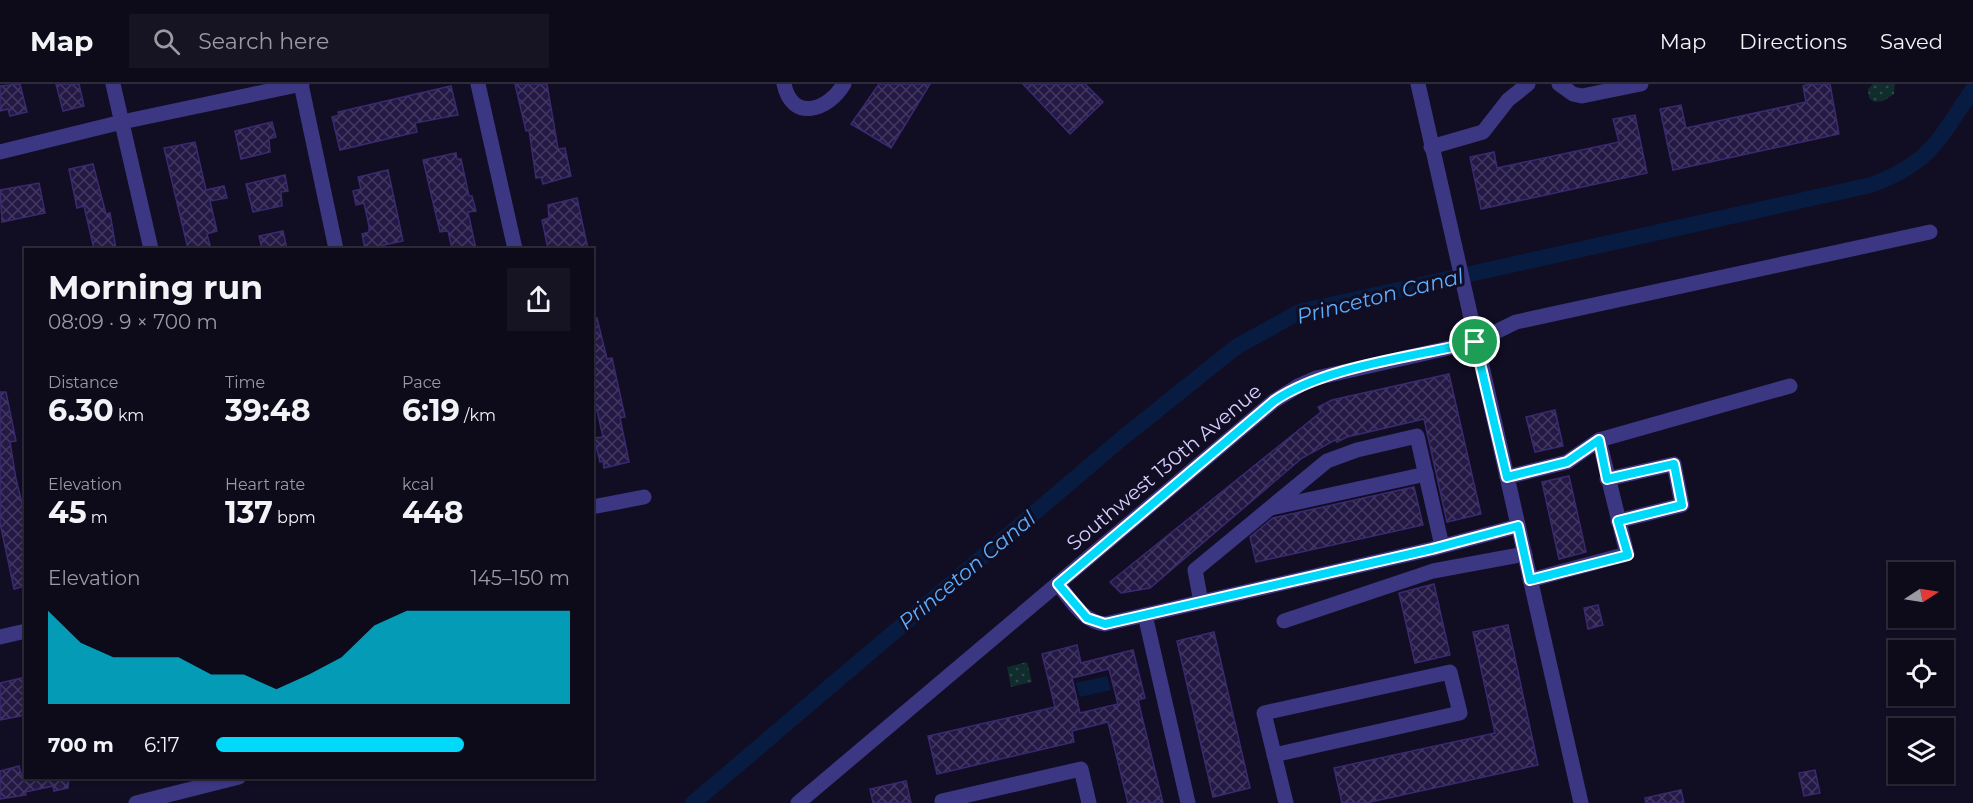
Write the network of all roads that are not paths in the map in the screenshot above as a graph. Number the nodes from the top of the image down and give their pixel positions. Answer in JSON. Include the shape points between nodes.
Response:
{"nodes":[{"id":1,"x":113,"y":84,"type":"edge"},
{"id":2,"x":301,"y":84,"type":"edge"},
{"id":3,"x":478,"y":84,"type":"edge"},
{"id":4,"x":784,"y":84,"type":"edge"},
{"id":5,"x":844,"y":84,"type":"edge"},
{"id":6,"x":1418,"y":84,"type":"edge"},
{"id":7,"x":1527,"y":84,"type":"edge"},
{"id":8,"x":1559,"y":84,"type":"edge"},
{"id":9,"x":1641,"y":84,"type":"edge"},
{"id":10,"x":122,"y":122,"type":"junction"},
{"id":11,"x":1431,"y":147,"type":"junction"},
{"id":12,"x":0,"y":152,"type":"edge"},
{"id":13,"x":1930,"y":232,"type":"dead end"},
{"id":14,"x":151,"y":248,"type":"edge"},
{"id":15,"x":336,"y":248,"type":"edge"},
{"id":16,"x":515,"y":248,"type":"edge"},
{"id":17,"x":1475,"y":342,"type":"junction"},
{"id":18,"x":1790,"y":386,"type":"dead end"},
{"id":19,"x":1599,"y":440,"type":"junction"},
{"id":20,"x":1426,"y":474,"type":"junction"},
{"id":21,"x":1507,"y":477,"type":"junction"},
{"id":22,"x":1607,"y":479,"type":"junction"},
{"id":23,"x":644,"y":496,"type":"dead end"},
{"id":24,"x":594,"y":507,"type":"edge"},
{"id":25,"x":1268,"y":508,"type":"junction"},
{"id":26,"x":1618,"y":521,"type":"junction"},
{"id":27,"x":1518,"y":526,"type":"junction"},
{"id":28,"x":1442,"y":546,"type":"junction"},
{"id":29,"x":1525,"y":554,"type":"junction"},
{"id":30,"x":1530,"y":580,"type":"junction"},
{"id":31,"x":1058,"y":584,"type":"junction"},
{"id":32,"x":1201,"y":602,"type":"junction"},
{"id":33,"x":1145,"y":615,"type":"junction"},
{"id":34,"x":1284,"y":621,"type":"dead end"},
{"id":35,"x":24,"y":631,"type":"edge"},
{"id":36,"x":0,"y":636,"type":"edge"},
{"id":37,"x":1274,"y":755,"type":"junction"},
{"id":38,"x":232,"y":779,"type":"edge"},
{"id":39,"x":154,"y":801,"type":"edge"},
{"id":40,"x":136,"y":803,"type":"edge"},
{"id":41,"x":798,"y":803,"type":"edge"},
{"id":42,"x":942,"y":803,"type":"edge"},
{"id":43,"x":1089,"y":803,"type":"edge"},
{"id":44,"x":1188,"y":803,"type":"edge"},
{"id":45,"x":1286,"y":803,"type":"edge"},
{"id":46,"x":1581,"y":803,"type":"edge"}],
"edges":[{"from":1,"to":10,"type":"street"},
{"from":2,"to":10,"type":"street"},
{"from":2,"to":15,"type":"street"},
{"from":3,"to":16,"type":"street"},
{"from":4,"to":5,"type":"street","via":[[792,100],[804,107],[817,108],[830,103]]},
{"from":6,"to":11,"type":"street"},
{"from":7,"to":11,"type":"street","via":[[1508,100],[1483,132]]},
{"from":8,"to":9,"type":"street","via":[[1582,96]]},
{"from":10,"to":12,"type":"street"},
{"from":10,"to":14,"type":"street"},
{"from":11,"to":17,"type":"street"},
{"from":13,"to":17,"type":"street","name":"Southwest 130th Avenue","via":[[1515,322]]},
{"from":17,"to":21,"type":"street"},
{"from":17,"to":31,"type":"street","name":"Southwest 130th Avenue","via":[[1300,385],[1274,401]]},
{"from":18,"to":19,"type":"street"},
{"from":19,"to":21,"type":"street","via":[[1567,462]]},
{"from":19,"to":22,"type":"street"},
{"from":20,"to":25,"type":"street"},
{"from":20,"to":25,"type":"street","via":[[1417,436],[1327,461]]},
{"from":20,"to":28,"type":"street"},
{"from":21,"to":27,"type":"street"},
{"from":22,"to":26,"type":"street"},
{"from":22,"to":26,"type":"street","via":[[1674,464],[1682,505]]},
{"from":23,"to":24,"type":"street"},
{"from":25,"to":32,"type":"street","via":[[1195,570]]},
{"from":26,"to":30,"type":"street","via":[[1628,555]]},
{"from":27,"to":28,"type":"street"},
{"from":27,"to":29,"type":"street"},
{"from":28,"to":32,"type":"street"},
{"from":29,"to":30,"type":"street"},
{"from":29,"to":34,"type":"street","via":[[1433,571]]},
{"from":30,"to":46,"type":"street"},
{"from":31,"to":33,"type":"street","via":[[1079,610],[1096,623]]},
{"from":31,"to":41,"type":"street","name":"Southwest 130th Avenue"},
{"from":32,"to":33,"type":"street"},
{"from":33,"to":44,"type":"street"},
{"from":35,"to":36,"type":"street"},
{"from":37,"to":37,"type":"street","via":[[1264,713],[1450,672],[1460,713]]},
{"from":37,"to":45,"type":"street"},
{"from":38,"to":39,"type":"street"},
{"from":39,"to":40,"type":"street"},
{"from":42,"to":43,"type":"street","via":[[1081,769]]}]}
